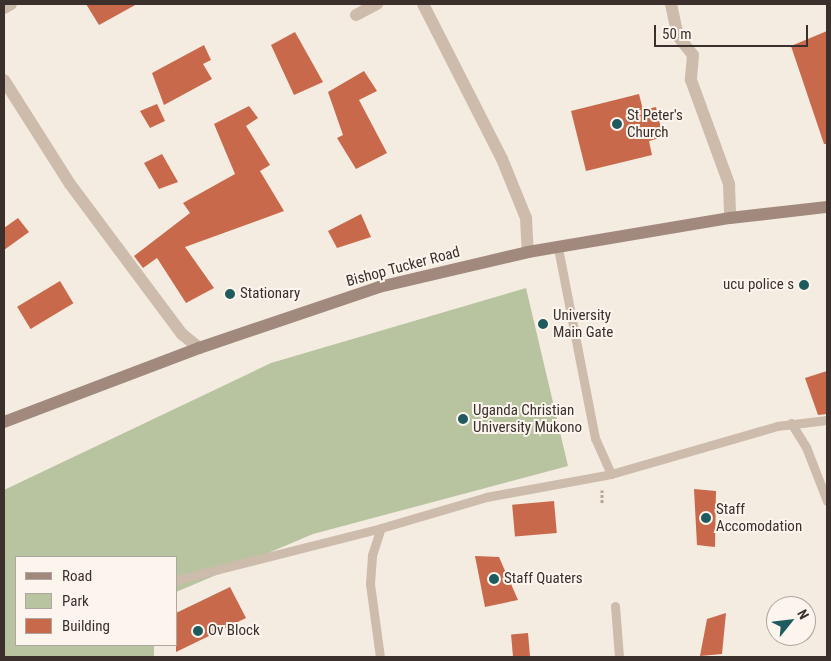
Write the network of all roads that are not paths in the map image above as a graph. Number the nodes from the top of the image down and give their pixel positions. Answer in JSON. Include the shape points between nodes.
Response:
{"nodes":[{"id":1,"x":11,"y":4,"type":"edge"},
{"id":2,"x":377,"y":4,"type":"edge"},
{"id":3,"x":411,"y":4,"type":"edge"},
{"id":4,"x":671,"y":4,"type":"edge"},
{"id":5,"x":425,"y":7,"type":"edge"},
{"id":6,"x":4,"y":8,"type":"edge"},
{"id":7,"x":356,"y":15,"type":"dead end"},
{"id":8,"x":4,"y":80,"type":"edge"},
{"id":9,"x":827,"y":207,"type":"edge"},
{"id":10,"x":730,"y":218,"type":"junction"},
{"id":11,"x":558,"y":248,"type":"junction"},
{"id":12,"x":528,"y":252,"type":"junction"},
{"id":13,"x":199,"y":348,"type":"junction"},
{"id":14,"x":827,"y":420,"type":"edge"},
{"id":15,"x":4,"y":422,"type":"edge"},
{"id":16,"x":790,"y":423,"type":"junction"},
{"id":17,"x":611,"y":474,"type":"junction"},
{"id":18,"x":827,"y":501,"type":"edge"},
{"id":19,"x":381,"y":528,"type":"junction"},
{"id":20,"x":178,"y":579,"type":"edge"},
{"id":21,"x":615,"y":606,"type":"dead end"},
{"id":22,"x":380,"y":657,"type":"edge"},
{"id":23,"x":619,"y":657,"type":"edge"}],
"edges":[{"from":1,"to":6,"type":"street"},
{"from":2,"to":7,"type":"street"},
{"from":3,"to":5,"type":"street"},
{"from":4,"to":10,"type":"street","via":[[678,36],[693,55],[691,80],[729,184]]},
{"from":5,"to":12,"type":"street","via":[[502,159],[526,218]]},
{"from":8,"to":13,"type":"street","via":[[70,184],[182,334]]},
{"from":9,"to":10,"type":"main road","name":"Bishop Tucker Road"},
{"from":10,"to":11,"type":"main road","name":"Bishop Tucker Road"},
{"from":11,"to":12,"type":"main road","name":"Bishop Tucker Road"},
{"from":11,"to":17,"type":"lane","via":[[595,438]]},
{"from":12,"to":13,"type":"main road","name":"Bishop Tucker Road","via":[[380,288]]},
{"from":13,"to":15,"type":"main road","name":"Bishop Tucker Road"},
{"from":14,"to":16,"type":"lane"},
{"from":16,"to":17,"type":"lane"},
{"from":16,"to":18,"type":"lane","via":[[806,447]]},
{"from":17,"to":19,"type":"lane","via":[[486,497]]},
{"from":19,"to":20,"type":"lane"},
{"from":19,"to":22,"type":"lane","via":[[372,555],[370,584]]},
{"from":21,"to":23,"type":"lane"}]}
